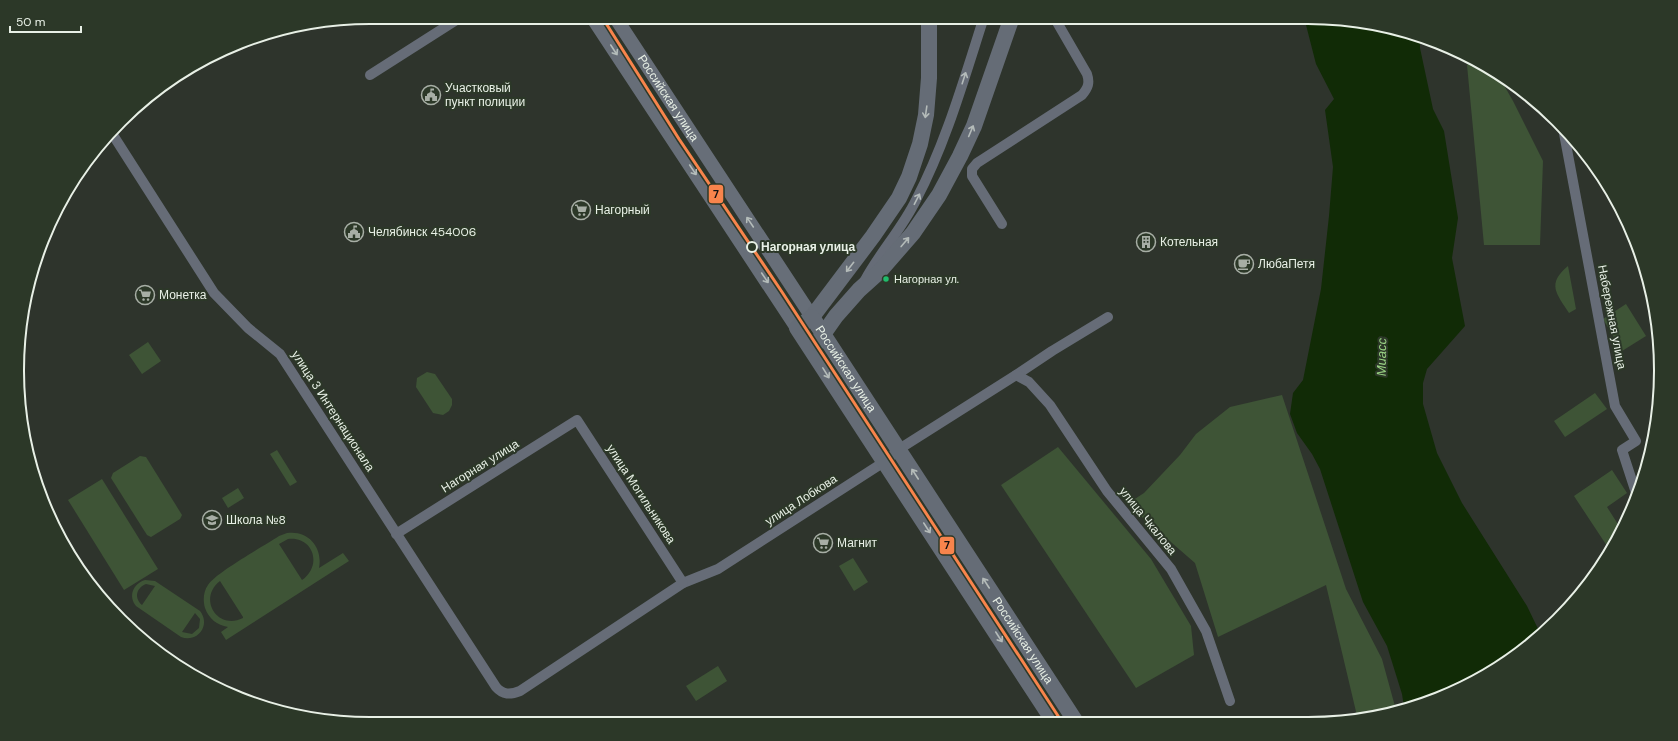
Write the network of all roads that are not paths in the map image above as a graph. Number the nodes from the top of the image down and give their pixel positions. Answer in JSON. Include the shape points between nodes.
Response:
{"nodes":[{"id":1,"x":450,"y":24,"type":"edge"},
{"id":2,"x":597,"y":24,"type":"edge"},
{"id":3,"x":621,"y":24,"type":"edge"},
{"id":4,"x":929,"y":24,"type":"edge"},
{"id":5,"x":982,"y":24,"type":"edge"},
{"id":6,"x":1010,"y":24,"type":"edge"},
{"id":7,"x":1058,"y":24,"type":"edge"},
{"id":8,"x":370,"y":75,"type":"dead end"},
{"id":9,"x":690,"y":132,"type":"junction"},
{"id":10,"x":114,"y":137,"type":"edge"},
{"id":11,"x":1566,"y":140,"type":"edge"},
{"id":12,"x":674,"y":142,"type":"junction"},
{"id":13,"x":1002,"y":224,"type":"dead end"},
{"id":14,"x":859,"y":290,"type":"junction"},
{"id":15,"x":812,"y":317,"type":"junction"},
{"id":16,"x":1108,"y":318,"type":"dead end"},
{"id":17,"x":797,"y":328,"type":"junction"},
{"id":18,"x":823,"y":335,"type":"junction"},
{"id":19,"x":810,"y":349,"type":"junction"},
{"id":20,"x":1016,"y":375,"type":"junction"},
{"id":21,"x":578,"y":420,"type":"joint"},
{"id":22,"x":900,"y":450,"type":"junction"},
{"id":23,"x":884,"y":462,"type":"junction"},
{"id":24,"x":1634,"y":487,"type":"edge"},
{"id":25,"x":396,"y":534,"type":"junction"},
{"id":26,"x":683,"y":583,"type":"junction"},
{"id":27,"x":504,"y":694,"type":"joint"},
{"id":28,"x":1230,"y":701,"type":"dead end"},
{"id":29,"x":1051,"y":717,"type":"edge"},
{"id":30,"x":1073,"y":717,"type":"edge"}],
"edges":[{"from":1,"to":8,"type":"street"},
{"from":2,"to":12,"type":"main road","name":"Российская улица","one_way":true},
{"from":3,"to":9,"type":"main road","name":"Российская улица"},
{"from":4,"to":15,"type":"main road","one_way":true,"via":[[928,100],[920,144],[904,189],[894,207]]},
{"from":14,"to":5,"type":"street","one_way":true,"via":[[872,266],[910,212],[926,182],[955,107]]},
{"from":14,"to":6,"type":"main road","one_way":true,"via":[[879,272],[913,233],[945,185],[974,126]]},
{"from":7,"to":13,"type":"street","via":[[1088,74],[1089,85],[1082,95],[977,163],[972,169],[972,176]]},
{"from":9,"to":12,"type":"main road"},
{"from":15,"to":9,"type":"main road","name":"Российская улица","one_way":true},
{"from":10,"to":25,"type":"street","name":"улица 3 Интернационала","via":[[214,293],[248,328],[280,354]]},
{"from":11,"to":24,"type":"street","name":"Набережная улица","via":[[1615,406],[1636,441],[1622,450]]},
{"from":12,"to":17,"type":"main road","name":"Российская улица","one_way":true},
{"from":14,"to":18,"type":"main road"},
{"from":15,"to":17,"type":"main road"},
{"from":15,"to":18,"type":"main road","name":"Российская улица"},
{"from":16,"to":20,"type":"street","name":"улица Лобкова"},
{"from":17,"to":19,"type":"main road","name":"Российская улица"},
{"from":18,"to":19,"type":"main road"},
{"from":18,"to":22,"type":"main road","name":"Российская улица"},
{"from":19,"to":23,"type":"main road","name":"Российская улица","one_way":true},
{"from":20,"to":22,"type":"street","name":"улица Лобкова"},
{"from":20,"to":28,"type":"street","name":"улица Чкалова","via":[[1029,382],[1050,405],[1107,491],[1171,569],[1206,631]]},
{"from":21,"to":25,"type":"street","name":"Нагорная улица"},
{"from":21,"to":26,"type":"street","name":"улица Могильникова"},
{"from":22,"to":23,"type":"street","name":"улица Лобкова"},
{"from":30,"to":22,"type":"main road","name":"Российская улица","one_way":true},
{"from":23,"to":26,"type":"street","name":"улица Лобкова","via":[[718,569]]},
{"from":23,"to":29,"type":"main road","name":"Российская улица","one_way":true},
{"from":25,"to":27,"type":"street","name":"улица 3 Интернационала","via":[[496,687]]},
{"from":26,"to":27,"type":"street","name":"улица Лобкова","via":[[520,691]]}]}
